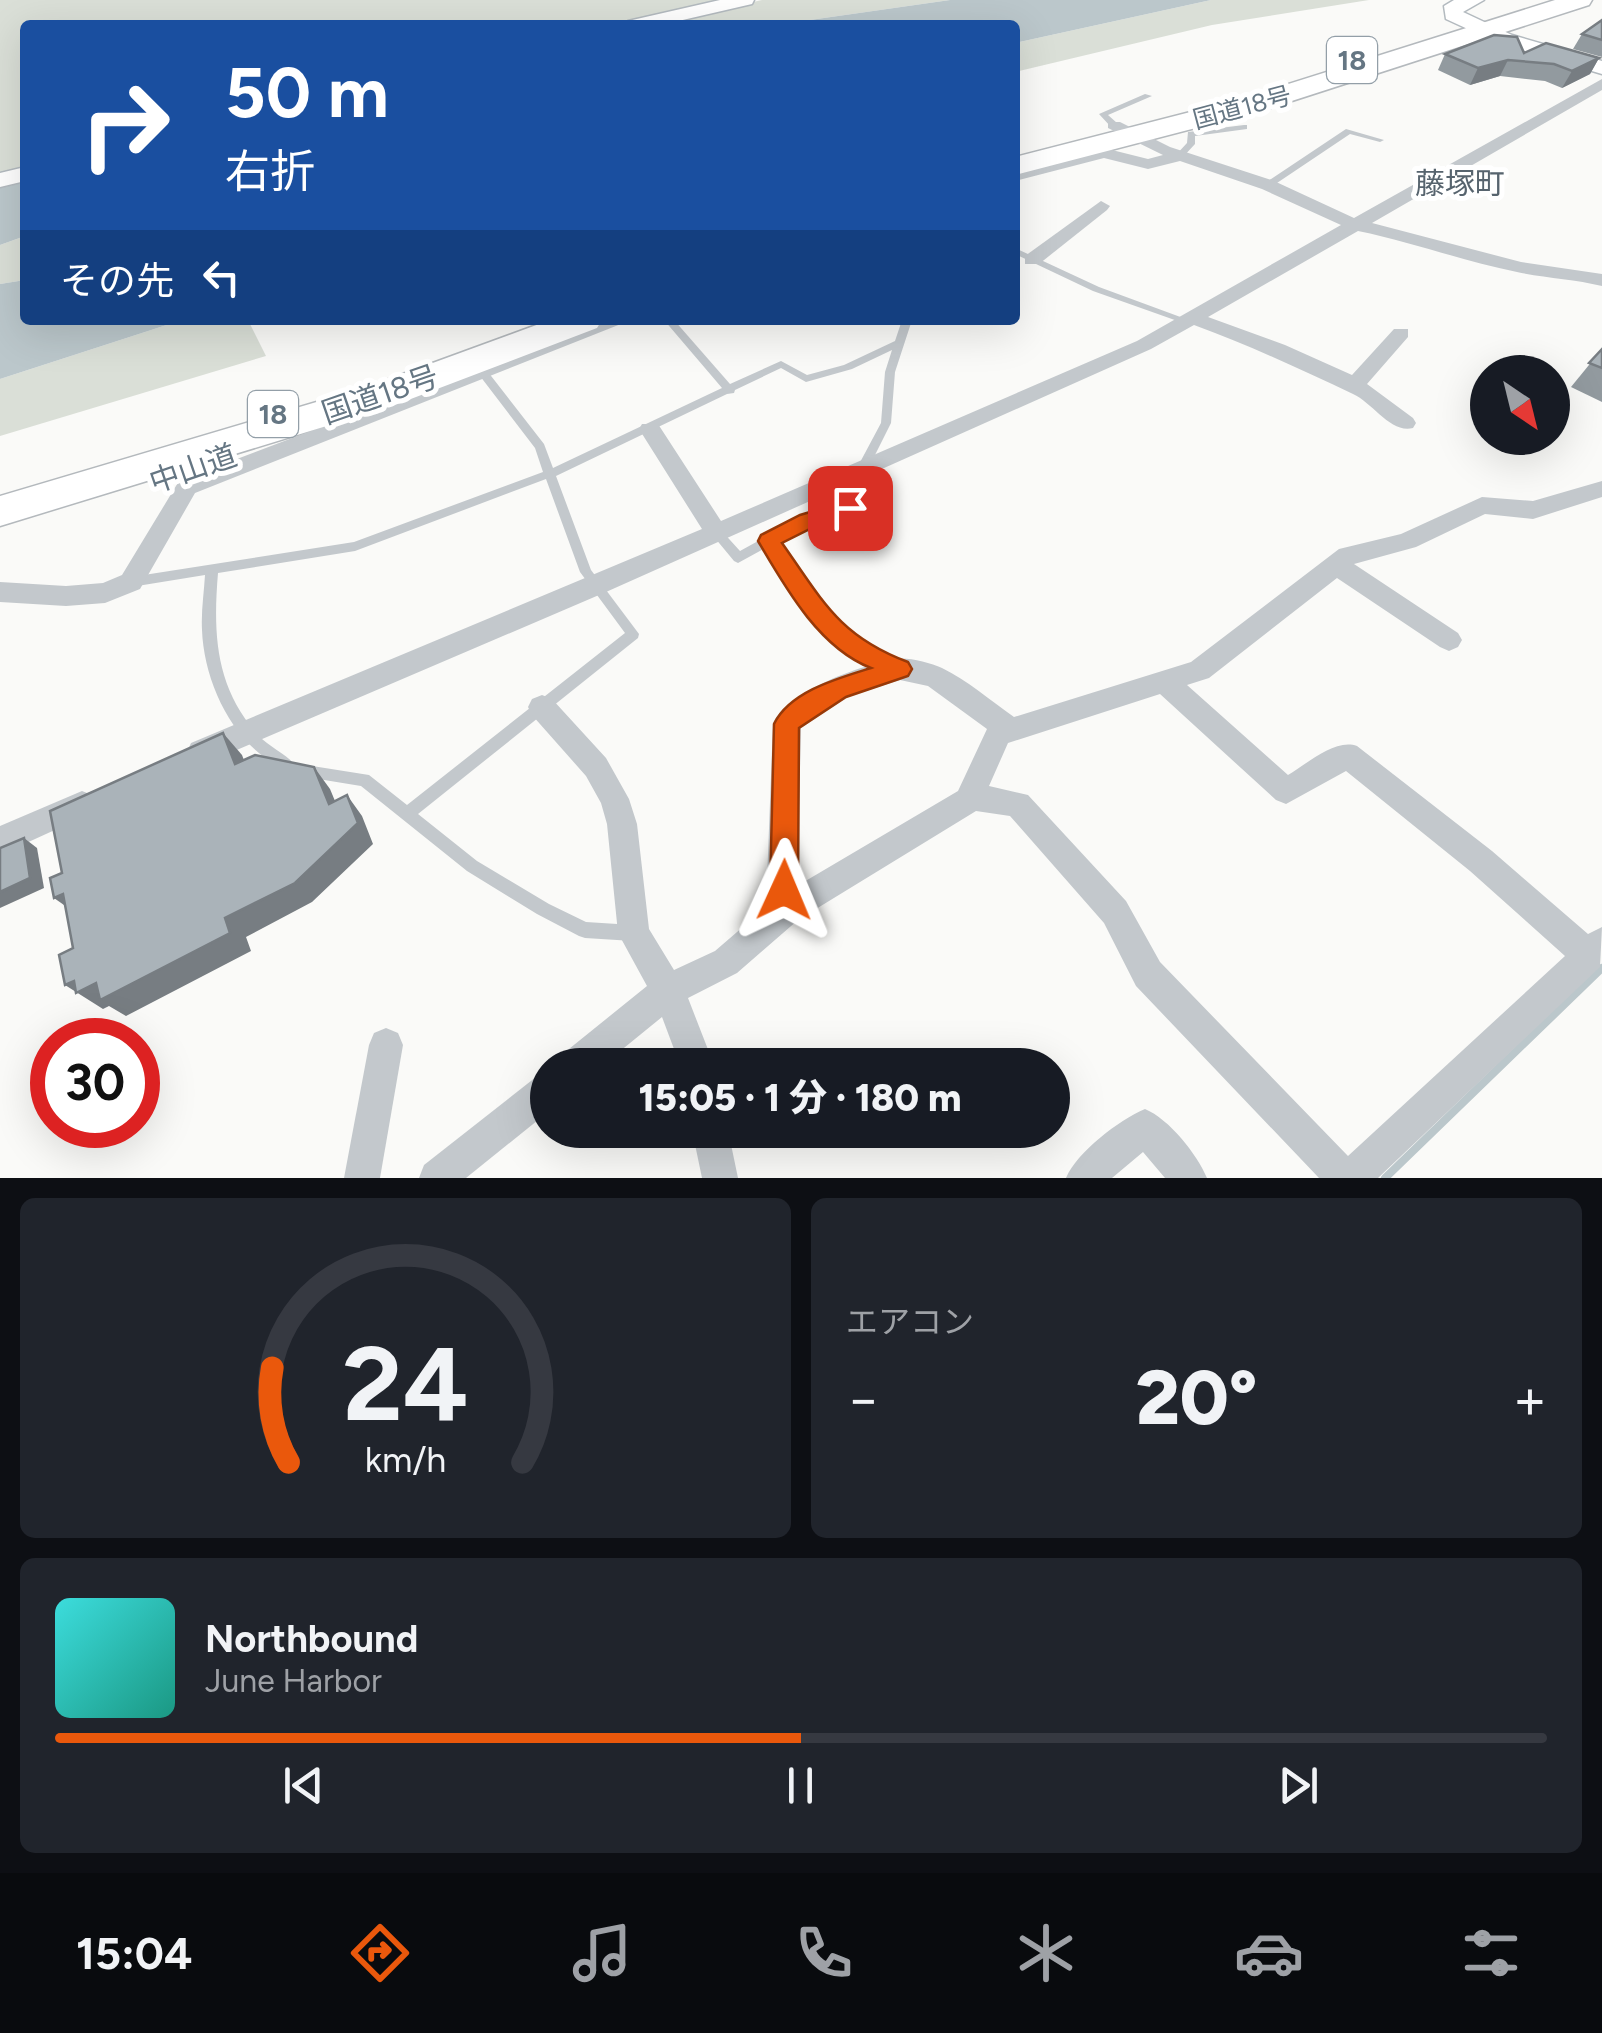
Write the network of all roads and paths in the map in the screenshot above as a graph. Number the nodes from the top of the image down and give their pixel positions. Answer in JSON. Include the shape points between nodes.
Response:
{"nodes":[{"id":1,"x":745,"y":0,"type":"edge"},
{"id":2,"x":1526,"y":0,"type":"edge"},
{"id":3,"x":1580,"y":0,"type":"edge"},
{"id":4,"x":1472,"y":17,"type":"edge"},
{"id":5,"x":657,"y":20,"type":"edge"},
{"id":6,"x":1602,"y":68,"type":"edge"},
{"id":7,"x":1602,"y":84,"type":"edge"},
{"id":8,"x":1148,"y":96,"type":"dead end"},
{"id":9,"x":1244,"y":127,"type":"dead end"},
{"id":10,"x":1124,"y":131,"type":"junction"},
{"id":11,"x":1380,"y":140,"type":"dead end"},
{"id":12,"x":1020,"y":151,"type":"edge"},
{"id":13,"x":1179,"y":156,"type":"junction"},
{"id":14,"x":1020,"y":164,"type":"edge"},
{"id":15,"x":1020,"y":175,"type":"edge"},
{"id":16,"x":1268,"y":185,"type":"junction"},
{"id":17,"x":1101,"y":206,"type":"dead end"},
{"id":18,"x":1356,"y":226,"type":"junction"},
{"id":19,"x":1023,"y":255,"type":"edge"},
{"id":20,"x":1597,"y":273,"type":"edge"},
{"id":21,"x":1192,"y":321,"type":"junction"},
{"id":22,"x":526,"y":325,"type":"edge"},
{"id":23,"x":571,"y":325,"type":"edge"},
{"id":24,"x":608,"y":325,"type":"edge"},
{"id":25,"x":673,"y":325,"type":"edge"},
{"id":26,"x":905,"y":325,"type":"edge"},
{"id":27,"x":1401,"y":333,"type":"dead end"},
{"id":28,"x":897,"y":344,"type":"junction"},
{"id":29,"x":484,"y":374,"type":"junction"},
{"id":30,"x":1353,"y":386,"type":"junction"},
{"id":31,"x":730,"y":391,"type":"junction"},
{"id":32,"x":1405,"y":423,"type":"dead end"},
{"id":33,"x":650,"y":429,"type":"junction"},
{"id":34,"x":863,"y":468,"type":"junction"},
{"id":35,"x":552,"y":473,"type":"junction"},
{"id":36,"x":176,"y":476,"type":"junction"},
{"id":37,"x":834,"y":481,"type":"junction"},
{"id":38,"x":1602,"y":489,"type":"edge"},
{"id":39,"x":0,"y":492,"type":"edge"},
{"id":40,"x":0,"y":511,"type":"edge"},
{"id":41,"x":0,"y":527,"type":"edge"},
{"id":42,"x":716,"y":532,"type":"junction"},
{"id":43,"x":769,"y":541,"type":"junction"},
{"id":44,"x":1337,"y":565,"type":"junction"},
{"id":45,"x":212,"y":570,"type":"junction"},
{"id":46,"x":131,"y":582,"type":"junction"},
{"id":47,"x":597,"y":584,"type":"junction"},
{"id":48,"x":0,"y":592,"type":"edge"},
{"id":49,"x":1448,"y":640,"type":"dead end"},
{"id":50,"x":900,"y":669,"type":"junction"},
{"id":51,"x":1166,"y":683,"type":"junction"},
{"id":52,"x":542,"y":707,"type":"junction"},
{"id":53,"x":1009,"y":729,"type":"junction"},
{"id":54,"x":247,"y":732,"type":"junction"},
{"id":55,"x":176,"y":763,"type":"edge"},
{"id":56,"x":106,"y":794,"type":"edge"},
{"id":57,"x":968,"y":800,"type":"junction"},
{"id":58,"x":408,"y":813,"type":"junction"},
{"id":59,"x":0,"y":841,"type":"edge"},
{"id":60,"x":781,"y":914,"type":"junction"},
{"id":61,"x":634,"y":933,"type":"junction"},
{"id":62,"x":1595,"y":950,"type":"edge"},
{"id":63,"x":668,"y":990,"type":"junction"},
{"id":64,"x":386,"y":1045,"type":"dead end"},
{"id":65,"x":597,"y":1048,"type":"edge"},
{"id":66,"x":690,"y":1048,"type":"edge"},
{"id":67,"x":530,"y":1103,"type":"edge"},
{"id":68,"x":714,"y":1148,"type":"edge"},
{"id":69,"x":362,"y":1178,"type":"edge"},
{"id":70,"x":437,"y":1178,"type":"edge"},
{"id":71,"x":720,"y":1178,"type":"edge"},
{"id":72,"x":1084,"y":1178,"type":"edge"},
{"id":73,"x":1190,"y":1178,"type":"edge"},
{"id":74,"x":1347,"y":1178,"type":"edge"}],
"edges":[{"from":1,"to":5,"type":"street"},
{"from":2,"to":4,"type":"highway","name":"国道18号","number":"18"},
{"from":3,"to":4,"type":"highway","name":"国道18号","number":"18"},
{"from":4,"to":6,"type":"street"},
{"from":4,"to":10,"type":"highway","name":"国道18号","number":"18","via":[[1306,88]]},
{"from":7,"to":18,"type":"street"},
{"from":8,"to":10,"type":"lane","via":[[1103,114]]},
{"from":9,"to":13,"type":"lane","via":[[1191,134],[1192,144]]},
{"from":10,"to":12,"type":"highway","name":"国道18号","number":"18"},
{"from":10,"to":13,"type":"street"},
{"from":10,"to":14,"type":"highway","name":"国道18号","number":"18"},
{"from":11,"to":16,"type":"lane","via":[[1349,131]]},
{"from":13,"to":15,"type":"street","via":[[1148,164],[1104,153]]},
{"from":13,"to":16,"type":"street"},
{"from":16,"to":18,"type":"street"},
{"from":17,"to":19,"type":"street"},
{"from":18,"to":20,"type":"street","via":[[1520,267]]},
{"from":18,"to":21,"type":"street"},
{"from":19,"to":21,"type":"lane","via":[[1096,289]]},
{"from":21,"to":30,"type":"street","via":[[1295,354]]},
{"from":21,"to":34,"type":"street"},
{"from":22,"to":39,"type":"highway","name":"国道18号","number":"18","via":[[276,413]]},
{"from":23,"to":36,"type":"highway","name":"国道18号","number":"18"},
{"from":24,"to":29,"type":"street"},
{"from":25,"to":31,"type":"lane"},
{"from":26,"to":28,"type":"lane"},
{"from":27,"to":30,"type":"street"},
{"from":28,"to":31,"type":"lane","via":[[806,379],[781,364]]},
{"from":28,"to":34,"type":"lane","via":[[886,422]]},
{"from":29,"to":35,"type":"lane","via":[[540,446]]},
{"from":29,"to":36,"type":"street"},
{"from":30,"to":32,"type":"street","via":[[1386,403]]},
{"from":31,"to":33,"type":"lane"},
{"from":33,"to":35,"type":"lane"},
{"from":33,"to":42,"type":"street"},
{"from":34,"to":37,"type":"street"},
{"from":35,"to":45,"type":"lane","via":[[355,546]]},
{"from":35,"to":47,"type":"lane","via":[[586,572]]},
{"from":36,"to":40,"type":"highway","name":"国道18号","number":"18"},
{"from":36,"to":41,"type":"highway","name":"中山道","number":"18"},
{"from":36,"to":46,"type":"street"},
{"from":37,"to":42,"type":"street"},
{"from":37,"to":43,"type":"lane","via":[[850,508]]},
{"from":38,"to":44,"type":"street","via":[[1533,510],[1482,505]]},
{"from":42,"to":43,"type":"lane","via":[[738,558]]},
{"from":42,"to":47,"type":"street"},
{"from":43,"to":50,"type":"lane","via":[[831,630],[865,656]]},
{"from":44,"to":49,"type":"street"},
{"from":44,"to":51,"type":"street","via":[[1200,670]]},
{"from":45,"to":46,"type":"lane"},
{"from":45,"to":54,"type":"lane","via":[[210,648],[236,720]]},
{"from":46,"to":48,"type":"street","via":[[104,593]]},
{"from":47,"to":52,"type":"lane","via":[[634,634]]},
{"from":47,"to":54,"type":"street"},
{"from":50,"to":53,"type":"street","via":[[934,677]]},
{"from":50,"to":60,"type":"street","via":[[838,689],[787,724]]},
{"from":51,"to":53,"type":"street"},
{"from":51,"to":62,"type":"street","via":[[1286,791],[1347,754]]},
{"from":52,"to":58,"type":"lane"},
{"from":52,"to":61,"type":"street","via":[[596,767],[614,799]]},
{"from":53,"to":57,"type":"street","via":[[998,734]]},
{"from":54,"to":55,"type":"street"},
{"from":54,"to":58,"type":"lane","via":[[276,760],[306,772],[364,780]]},
{"from":56,"to":59,"type":"street"},
{"from":57,"to":60,"type":"street"},
{"from":57,"to":74,"type":"street","via":[[1018,804],[1115,912],[1148,974]]},
{"from":58,"to":61,"type":"lane","via":[[472,866],[543,909],[585,930]]},
{"from":60,"to":63,"type":"street","via":[[726,962]]},
{"from":61,"to":63,"type":"street"},
{"from":62,"to":74,"type":"street"},
{"from":63,"to":65,"type":"street"},
{"from":63,"to":66,"type":"street"},
{"from":64,"to":69,"type":"street"},
{"from":67,"to":70,"type":"street"},
{"from":68,"to":71,"type":"street"},
{"from":72,"to":73,"type":"street","via":[[1146,1127]]}]}
